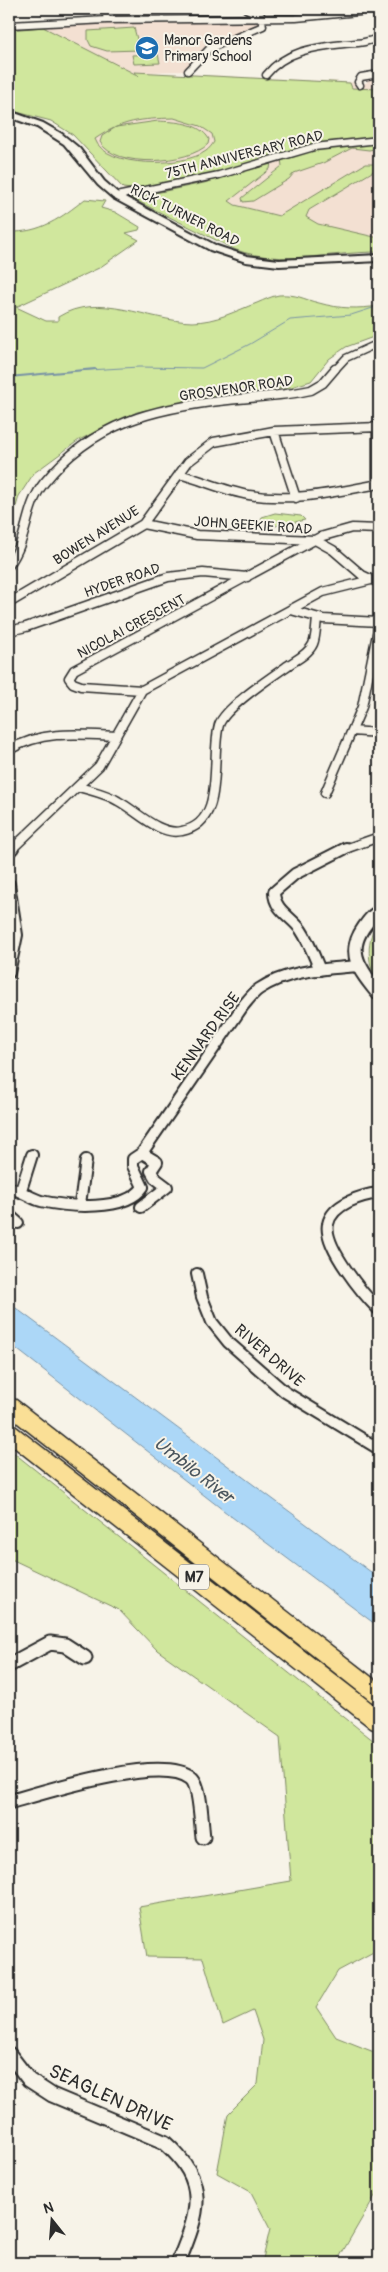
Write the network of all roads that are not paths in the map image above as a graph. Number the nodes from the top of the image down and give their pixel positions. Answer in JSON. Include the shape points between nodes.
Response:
{"nodes":[{"id":1,"x":105,"y":9,"type":"edge"},
{"id":2,"x":246,"y":9,"type":"edge"},
{"id":3,"x":379,"y":10,"type":"edge"},
{"id":4,"x":262,"y":18,"type":"junction"},
{"id":5,"x":107,"y":20,"type":"junction"},
{"id":6,"x":9,"y":25,"type":"edge"},
{"id":7,"x":379,"y":37,"type":"edge"},
{"id":8,"x":188,"y":71,"type":"dead end"},
{"id":9,"x":379,"y":74,"type":"edge"},
{"id":10,"x":266,"y":75,"type":"dead end"},
{"id":11,"x":360,"y":85,"type":"dead end"},
{"id":12,"x":9,"y":114,"type":"edge"},
{"id":13,"x":379,"y":140,"type":"edge"},
{"id":14,"x":116,"y":196,"type":"junction"},
{"id":15,"x":379,"y":258,"type":"edge"},
{"id":16,"x":379,"y":343,"type":"edge"},
{"id":17,"x":378,"y":430,"type":"edge"},
{"id":18,"x":274,"y":431,"type":"junction"},
{"id":19,"x":179,"y":474,"type":"junction"},
{"id":20,"x":379,"y":483,"type":"edge"},
{"id":21,"x":296,"y":498,"type":"junction"},
{"id":22,"x":142,"y":524,"type":"junction"},
{"id":23,"x":379,"y":529,"type":"edge"},
{"id":24,"x":315,"y":540,"type":"junction"},
{"id":25,"x":9,"y":565,"type":"edge"},
{"id":26,"x":247,"y":577,"type":"junction"},
{"id":27,"x":371,"y":580,"type":"junction"},
{"id":28,"x":379,"y":583,"type":"edge"},
{"id":29,"x":9,"y":603,"type":"edge"},
{"id":30,"x":292,"y":610,"type":"junction"},
{"id":31,"x":317,"y":618,"type":"junction"},
{"id":32,"x":379,"y":623,"type":"edge"},
{"id":33,"x":9,"y":631,"type":"edge"},
{"id":34,"x":142,"y":690,"type":"junction"},
{"id":35,"x":352,"y":731,"type":"junction"},
{"id":36,"x":379,"y":733,"type":"edge"},
{"id":37,"x":116,"y":736,"type":"junction"},
{"id":38,"x":9,"y":750,"type":"edge"},
{"id":39,"x":79,"y":787,"type":"junction"},
{"id":40,"x":325,"y":793,"type":"dead end"},
{"id":41,"x":379,"y":837,"type":"edge"},
{"id":42,"x":9,"y":852,"type":"edge"},
{"id":43,"x":9,"y":884,"type":"edge"},
{"id":44,"x":379,"y":910,"type":"edge"},
{"id":45,"x":357,"y":966,"type":"junction"},
{"id":46,"x":320,"y":970,"type":"junction"},
{"id":47,"x":9,"y":973,"type":"edge"},
{"id":48,"x":379,"y":996,"type":"edge"},
{"id":49,"x":32,"y":1155,"type":"dead end"},
{"id":50,"x":137,"y":1156,"type":"junction"},
{"id":51,"x":86,"y":1160,"type":"dead end"},
{"id":52,"x":9,"y":1188,"type":"edge"},
{"id":53,"x":21,"y":1190,"type":"junction"},
{"id":54,"x":379,"y":1193,"type":"edge"},
{"id":55,"x":80,"y":1204,"type":"junction"},
{"id":56,"x":141,"y":1207,"type":"dead end"},
{"id":57,"x":9,"y":1215,"type":"edge"},
{"id":58,"x":18,"y":1223,"type":"dead end"},
{"id":59,"x":197,"y":1274,"type":"dead end"},
{"id":60,"x":379,"y":1310,"type":"edge"},
{"id":61,"x":9,"y":1406,"type":"edge"},
{"id":62,"x":9,"y":1432,"type":"edge"},
{"id":63,"x":379,"y":1449,"type":"edge"},
{"id":64,"x":85,"y":1658,"type":"dead end"},
{"id":65,"x":9,"y":1665,"type":"edge"},
{"id":66,"x":379,"y":1695,"type":"edge"},
{"id":67,"x":379,"y":1722,"type":"edge"},
{"id":68,"x":9,"y":1802,"type":"edge"},
{"id":69,"x":203,"y":1837,"type":"dead end"},
{"id":70,"x":9,"y":2054,"type":"edge"},
{"id":71,"x":178,"y":2263,"type":"edge"}],
"edges":[{"from":1,"to":5,"type":"street"},
{"from":2,"to":4,"type":"street"},
{"from":3,"to":4,"type":"street"},
{"from":4,"to":5,"type":"street"},
{"from":4,"to":8,"type":"street","via":[[263,26],[209,49]]},
{"from":5,"to":6,"type":"street"},
{"from":7,"to":10,"type":"street","via":[[295,54],[274,63]]},
{"from":9,"to":11,"type":"street","via":[[361,77]]},
{"from":12,"to":14,"type":"main road","name":"RICK TURNER ROAD","via":[[54,132],[80,155],[102,186]]},
{"from":13,"to":14,"type":"street","name":"75TH ANNIVERSARY ROAD","via":[[314,147],[219,176]]},
{"from":14,"to":15,"type":"main road","name":"RICK TURNER ROAD","via":[[214,248],[247,259],[291,263]]},
{"from":16,"to":25,"type":"street","name":"GROSVENOR ROAD","via":[[346,358],[323,384],[311,390],[189,405],[152,414],[100,433],[80,447],[33,497],[22,546]]},
{"from":17,"to":18,"type":"street","name":"BOWEN AVENUE"},
{"from":17,"to":20,"type":"street"},
{"from":18,"to":19,"type":"street","name":"BOWEN AVENUE","via":[[214,442],[188,462]]},
{"from":18,"to":21,"type":"street"},
{"from":19,"to":21,"type":"street","via":[[247,494]]},
{"from":19,"to":22,"type":"street","name":"BOWEN AVENUE"},
{"from":20,"to":21,"type":"street"},
{"from":22,"to":24,"type":"street","name":"JOHN GEEKIE ROAD","via":[[198,535]]},
{"from":22,"to":29,"type":"street","name":"BOWEN AVENUE"},
{"from":23,"to":24,"type":"street","via":[[352,528]]},
{"from":24,"to":26,"type":"street","name":"NICOLAI CRESCENT"},
{"from":24,"to":27,"type":"street","name":"JOHN GEEKIE ROAD","via":[[332,547],[361,575]]},
{"from":26,"to":33,"type":"street","name":"HYDER ROAD","via":[[203,573],[168,577]]},
{"from":26,"to":34,"type":"street","name":"NICOLAI CRESCENT","via":[[74,670],[69,676],[70,681],[81,686]]},
{"from":27,"to":28,"type":"street","name":"JOHN GEEKIE ROAD"},
{"from":27,"to":30,"type":"street","via":[[329,589]]},
{"from":30,"to":31,"type":"street"},
{"from":30,"to":34,"type":"street"},
{"from":31,"to":32,"type":"street"},
{"from":31,"to":39,"type":"street","via":[[313,644],[305,654],[222,719],[211,799],[206,816],[196,827],[180,832],[162,829],[117,800]]},
{"from":32,"to":35,"type":"street","via":[[365,697]]},
{"from":34,"to":37,"type":"street"},
{"from":35,"to":36,"type":"street"},
{"from":35,"to":40,"type":"street"},
{"from":37,"to":38,"type":"street","via":[[43,736],[25,740]]},
{"from":37,"to":39,"type":"street","via":[[99,766]]},
{"from":39,"to":42,"type":"street"},
{"from":41,"to":46,"type":"street","via":[[313,863],[274,892],[276,905],[301,931]]},
{"from":43,"to":47,"type":"street","via":[[17,935]]},
{"from":44,"to":45,"type":"main road","via":[[357,937]]},
{"from":45,"to":46,"type":"street","name":"KENNARD RISE"},
{"from":45,"to":48,"type":"main road"},
{"from":46,"to":50,"type":"street","name":"KENNARD RISE","via":[[277,980],[257,990]]},
{"from":49,"to":53,"type":"street"},
{"from":50,"to":55,"type":"street","via":[[133,1166],[143,1187],[136,1197],[114,1204]]},
{"from":50,"to":56,"type":"street","via":[[157,1162],[151,1171],[166,1188]]},
{"from":51,"to":55,"type":"street"},
{"from":52,"to":53,"type":"street"},
{"from":53,"to":55,"type":"street","via":[[40,1200]]},
{"from":54,"to":60,"type":"street","via":[[363,1196],[348,1204],[328,1222],[328,1230],[348,1275]]},
{"from":57,"to":58,"type":"street"},
{"from":59,"to":63,"type":"street","name":"RIVER DRIVE","via":[[212,1322],[228,1342],[285,1392]]},
{"from":61,"to":66,"type":"highway","number":"M7"},
{"from":62,"to":67,"type":"highway","number":"M7"},
{"from":64,"to":65,"type":"street","via":[[65,1645],[50,1643]]},
{"from":68,"to":69,"type":"street","via":[[101,1777],[169,1770],[183,1772],[192,1779],[196,1791]]},
{"from":70,"to":71,"type":"street","name":"SEAGLEN DRIVE","via":[[28,2080],[52,2094],[159,2139],[174,2149],[188,2166],[198,2191],[197,2206]]}]}
